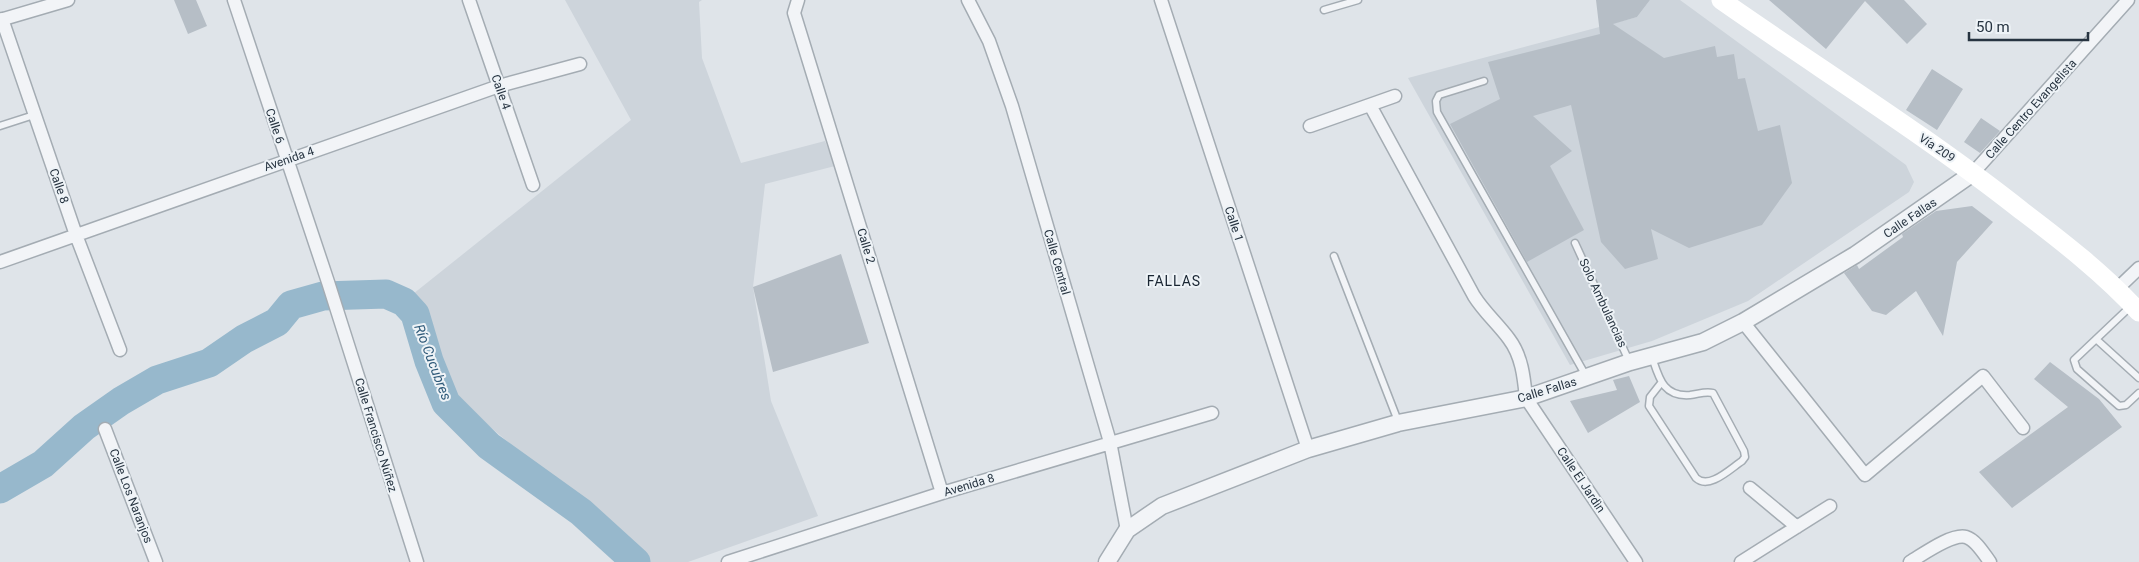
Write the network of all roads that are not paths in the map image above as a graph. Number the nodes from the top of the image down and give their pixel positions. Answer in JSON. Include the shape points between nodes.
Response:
{"nodes":[{"id":1,"x":68,"y":0,"type":"edge"},
{"id":2,"x":234,"y":0,"type":"edge"},
{"id":3,"x":469,"y":0,"type":"edge"},
{"id":4,"x":798,"y":0,"type":"edge"},
{"id":5,"x":968,"y":0,"type":"edge"},
{"id":6,"x":1161,"y":0,"type":"edge"},
{"id":7,"x":1358,"y":0,"type":"edge"},
{"id":8,"x":1721,"y":0,"type":"edge"},
{"id":9,"x":2128,"y":0,"type":"edge"},
{"id":10,"x":1324,"y":10,"type":"dead end"},
{"id":11,"x":1,"y":20,"type":"edge"},
{"id":12,"x":580,"y":64,"type":"dead end"},
{"id":13,"x":1484,"y":80,"type":"dead end"},
{"id":14,"x":499,"y":86,"type":"junction"},
{"id":15,"x":1395,"y":96,"type":"dead end"},
{"id":16,"x":1370,"y":105,"type":"junction"},
{"id":17,"x":34,"y":115,"type":"junction"},
{"id":18,"x":0,"y":126,"type":"edge"},
{"id":19,"x":1310,"y":126,"type":"dead end"},
{"id":20,"x":286,"y":160,"type":"junction"},
{"id":21,"x":1973,"y":172,"type":"junction"},
{"id":22,"x":533,"y":185,"type":"dead end"},
{"id":23,"x":76,"y":235,"type":"junction"},
{"id":24,"x":1575,"y":243,"type":"dead end"},
{"id":25,"x":1334,"y":256,"type":"dead end"},
{"id":26,"x":0,"y":262,"type":"edge"},
{"id":27,"x":2139,"y":268,"type":"edge"},
{"id":28,"x":2117,"y":289,"type":"junction"},
{"id":29,"x":336,"y":308,"type":"joint"},
{"id":30,"x":2136,"y":309,"type":"edge"},
{"id":31,"x":1743,"y":322,"type":"junction"},
{"id":32,"x":2096,"y":339,"type":"junction"},
{"id":33,"x":120,"y":350,"type":"dead end"},
{"id":34,"x":1652,"y":356,"type":"junction"},
{"id":35,"x":1630,"y":362,"type":"junction"},
{"id":36,"x":1587,"y":378,"type":"junction"},
{"id":37,"x":2139,"y":378,"type":"edge"},
{"id":38,"x":1661,"y":384,"type":"junction"},
{"id":39,"x":2139,"y":393,"type":"edge"},
{"id":40,"x":1526,"y":398,"type":"junction"},
{"id":41,"x":1212,"y":413,"type":"dead end"},
{"id":42,"x":1398,"y":423,"type":"junction"},
{"id":43,"x":2023,"y":428,"type":"dead end"},
{"id":44,"x":105,"y":429,"type":"dead end"},
{"id":45,"x":1110,"y":442,"type":"junction"},
{"id":46,"x":1308,"y":449,"type":"junction"},
{"id":47,"x":1750,"y":488,"type":"dead end"},
{"id":48,"x":942,"y":493,"type":"junction"},
{"id":49,"x":1830,"y":506,"type":"dead end"},
{"id":50,"x":1797,"y":528,"type":"junction"},
{"id":51,"x":1127,"y":530,"type":"junction"},
{"id":52,"x":156,"y":562,"type":"edge"},
{"id":53,"x":417,"y":562,"type":"edge"},
{"id":54,"x":728,"y":562,"type":"edge"},
{"id":55,"x":1107,"y":562,"type":"edge"},
{"id":56,"x":1636,"y":562,"type":"edge"},
{"id":57,"x":1741,"y":562,"type":"edge"},
{"id":58,"x":1910,"y":562,"type":"edge"},
{"id":59,"x":1990,"y":562,"type":"edge"}],
"edges":[{"from":1,"to":11,"type":"street"},
{"from":2,"to":20,"type":"street","name":"Calle 6"},
{"from":3,"to":14,"type":"street","name":"Calle 4"},
{"from":4,"to":48,"type":"street","name":"Calle 2","via":[[794,13]]},
{"from":5,"to":45,"type":"street","name":"Calle Central","via":[[989,40],[1012,106]]},
{"from":6,"to":46,"type":"street","name":"Calle 1"},
{"from":7,"to":10,"type":"lane"},
{"from":8,"to":21,"type":"main road","name":"Vía 209"},
{"from":9,"to":21,"type":"street","name":"Calle Centro Evangelista"},
{"from":11,"to":17,"type":"street","name":"Calle 8"},
{"from":12,"to":14,"type":"street","name":"Avenida 4"},
{"from":13,"to":36,"type":"lane","via":[[1439,95],[1436,112]]},
{"from":14,"to":20,"type":"street","name":"Avenida 4"},
{"from":14,"to":22,"type":"street","name":"Calle 4"},
{"from":15,"to":16,"type":"street"},
{"from":16,"to":19,"type":"street"},
{"from":16,"to":40,"type":"street","via":[[1474,296],[1509,339],[1523,371]]},
{"from":17,"to":18,"type":"lane"},
{"from":17,"to":23,"type":"street","name":"Calle 8"},
{"from":20,"to":23,"type":"street","name":"Avenida 4"},
{"from":20,"to":29,"type":"street","name":"Calle 6"},
{"from":21,"to":28,"type":"main road","name":"Vía 209"},
{"from":21,"to":31,"type":"street","name":"Calle Fallas","via":[[1855,255]]},
{"from":23,"to":26,"type":"street","name":"Avenida 4"},
{"from":23,"to":33,"type":"street","name":"Calle 8"},
{"from":24,"to":35,"type":"lane","name":"Solo Ambulancias"},
{"from":25,"to":42,"type":"lane"},
{"from":27,"to":28,"type":"street"},
{"from":28,"to":30,"type":"main road","name":"Vía 209"},
{"from":29,"to":53,"type":"street","name":"Calle Francisco Núñez"},
{"from":30,"to":32,"type":"lane"},
{"from":31,"to":34,"type":"street","name":"Calle Fallas","via":[[1702,342]]},
{"from":31,"to":43,"type":"street","via":[[1865,476],[1983,376]]},
{"from":32,"to":37,"type":"lane"},
{"from":32,"to":39,"type":"lane","via":[[2074,360],[2077,369],[2119,406],[2126,405]]},
{"from":34,"to":35,"type":"street","name":"Calle Fallas"},
{"from":34,"to":38,"type":"lane"},
{"from":35,"to":36,"type":"street","name":"Calle Fallas"},
{"from":36,"to":40,"type":"street","name":"Calle Fallas"},
{"from":38,"to":38,"type":"lane","via":[[1650,397],[1649,406],[1700,482],[1708,483],[1742,461],[1744,451],[1713,393],[1682,395]]},
{"from":40,"to":42,"type":"street","name":"Calle Fallas"},
{"from":40,"to":56,"type":"street","name":"Calle El Jardìn"},
{"from":41,"to":45,"type":"street","name":"Avenida 8"},
{"from":42,"to":46,"type":"street","name":"Calle Fallas"},
{"from":44,"to":52,"type":"street","name":"Calle Los Naranjos"},
{"from":45,"to":48,"type":"street","name":"Avenida 8"},
{"from":45,"to":51,"type":"street","name":"Calle Central"},
{"from":46,"to":51,"type":"street","name":"Calle Fallas","via":[[1162,506]]},
{"from":47,"to":50,"type":"street"},
{"from":48,"to":54,"type":"street","name":"Avenida 8"},
{"from":49,"to":50,"type":"street"},
{"from":50,"to":57,"type":"street"},
{"from":51,"to":55,"type":"street","name":"Calle Fallas"},
{"from":58,"to":59,"type":"street","via":[[1952,538],[1966,537]]}]}
